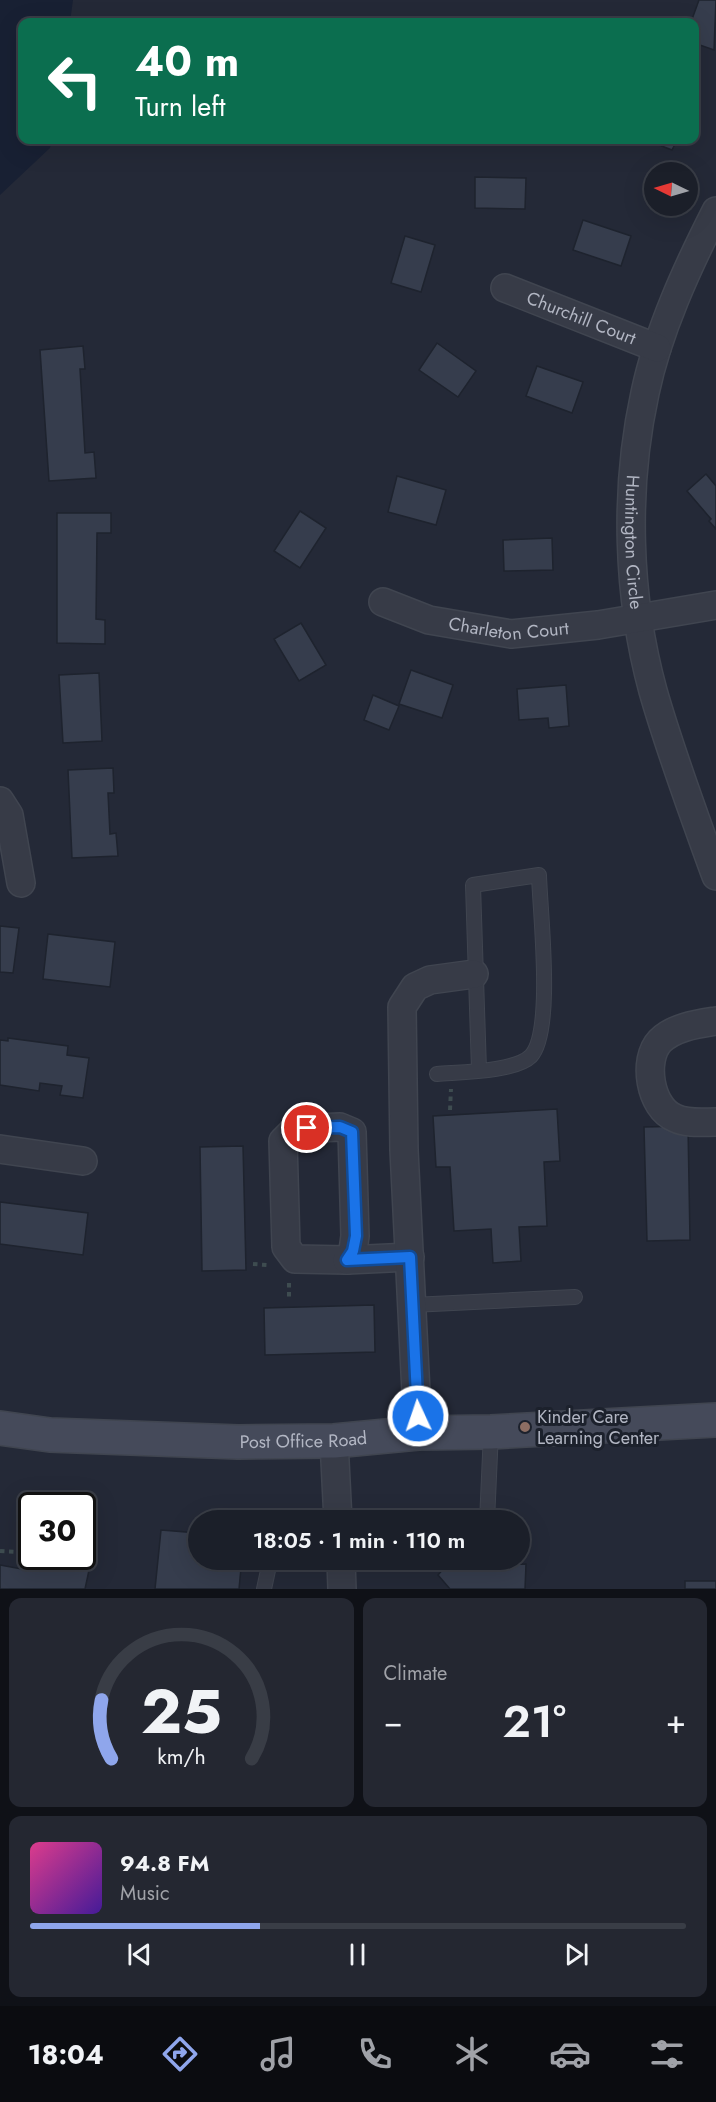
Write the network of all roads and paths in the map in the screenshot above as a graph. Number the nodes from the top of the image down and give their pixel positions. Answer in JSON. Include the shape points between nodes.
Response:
{"nodes":[{"id":1,"x":716,"y":212,"type":"edge"},
{"id":2,"x":505,"y":288,"type":"dead end"},
{"id":3,"x":657,"y":348,"type":"junction"},
{"id":4,"x":383,"y":602,"type":"dead end"},
{"id":5,"x":716,"y":605,"type":"edge"},
{"id":6,"x":639,"y":617,"type":"junction"},
{"id":7,"x":0,"y":801,"type":"edge"},
{"id":8,"x":716,"y":876,"type":"edge"},
{"id":9,"x":21,"y":883,"type":"dead end"},
{"id":10,"x":474,"y":974,"type":"junction"},
{"id":11,"x":716,"y":1021,"type":"edge"},
{"id":12,"x":479,"y":1070,"type":"junction"},
{"id":13,"x":437,"y":1074,"type":"dead end"},
{"id":14,"x":716,"y":1122,"type":"edge"},
{"id":15,"x":0,"y":1149,"type":"edge"},
{"id":16,"x":83,"y":1161,"type":"dead end"},
{"id":17,"x":410,"y":1257,"type":"junction"},
{"id":18,"x":347,"y":1260,"type":"junction"},
{"id":19,"x":575,"y":1297,"type":"dead end"},
{"id":20,"x":412,"y":1305,"type":"junction"},
{"id":21,"x":716,"y":1420,"type":"edge"},
{"id":22,"x":0,"y":1428,"type":"edge"},
{"id":23,"x":418,"y":1432,"type":"junction"},
{"id":24,"x":491,"y":1432,"type":"junction"},
{"id":25,"x":334,"y":1441,"type":"junction"},
{"id":26,"x":337,"y":1510,"type":"edge"},
{"id":27,"x":487,"y":1510,"type":"edge"},
{"id":28,"x":0,"y":1551,"type":"edge"},
{"id":29,"x":18,"y":1552,"type":"edge"},
{"id":30,"x":267,"y":1570,"type":"edge"},
{"id":31,"x":341,"y":1570,"type":"edge"},
{"id":32,"x":264,"y":1589,"type":"edge"},
{"id":33,"x":342,"y":1589,"type":"edge"}],
"edges":[{"from":1,"to":3,"type":"street","name":"Huntington Circle"},
{"from":2,"to":3,"type":"street","name":"Churchill Court"},
{"from":3,"to":6,"type":"street","name":"Huntington Circle","via":[[645,393],[633,484],[634,579]]},
{"from":4,"to":6,"type":"street","name":"Charleton Court","via":[[429,620],[511,634]]},
{"from":5,"to":6,"type":"street","name":"Charleton Court"},
{"from":6,"to":8,"type":"street","name":"Huntington Circle","via":[[653,690]]},
{"from":7,"to":9,"type":"street","via":[[9,815]]},
{"from":10,"to":12,"type":"lane"},
{"from":10,"to":12,"type":"lane","via":[[473,885],[539,875],[544,999],[541,1039],[530,1057],[513,1066]]},
{"from":10,"to":17,"type":"street","via":[[430,980],[415,987],[402,1007]]},
{"from":11,"to":14,"type":"street","via":[[691,1025],[659,1042],[651,1068],[653,1091],[664,1111],[684,1121]]},
{"from":12,"to":13,"type":"lane"},
{"from":15,"to":16,"type":"street"},
{"from":17,"to":18,"type":"street"},
{"from":17,"to":20,"type":"street"},
{"from":18,"to":18,"type":"street","via":[[295,1259],[286,1247],[283,1141],[295,1129],[340,1127],[352,1132],[356,1236]]},
{"from":19,"to":20,"type":"lane"},
{"from":20,"to":23,"type":"street"},
{"from":21,"to":24,"type":"street","name":"Post Office Road"},
{"from":22,"to":25,"type":"street","name":"Post Office Road","via":[[145,1441]]},
{"from":23,"to":24,"type":"street","name":"Post Office Road"},
{"from":23,"to":25,"type":"street","name":"Post Office Road"},
{"from":24,"to":27,"type":"lane"},
{"from":25,"to":26,"type":"street"},
{"from":28,"to":29,"type":"path"},
{"from":30,"to":32,"type":"lane"},
{"from":31,"to":33,"type":"street"}]}
